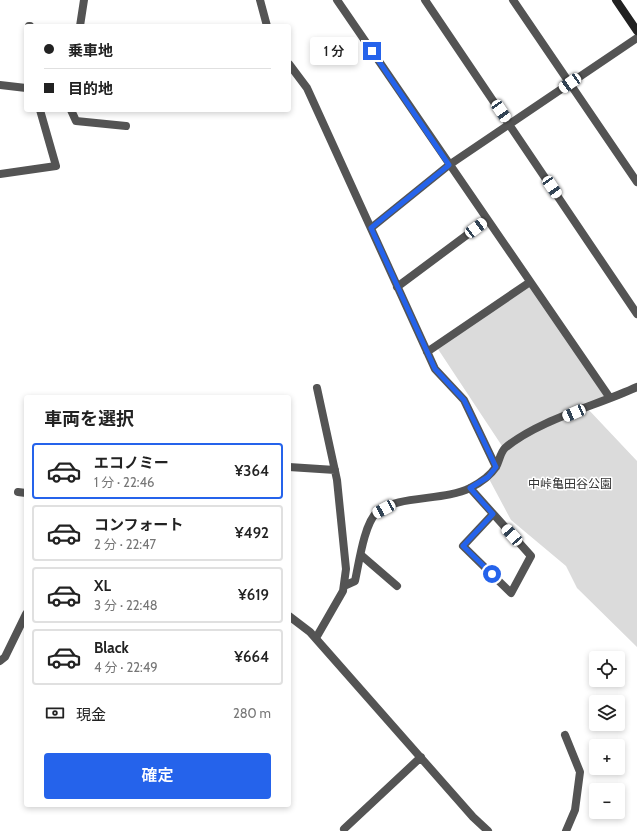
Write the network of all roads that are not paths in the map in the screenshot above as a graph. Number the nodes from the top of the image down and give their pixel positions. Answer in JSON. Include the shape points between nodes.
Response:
{"nodes":[{"id":1,"x":84,"y":0,"type":"edge"},
{"id":2,"x":260,"y":0,"type":"edge"},
{"id":3,"x":337,"y":0,"type":"edge"},
{"id":4,"x":425,"y":0,"type":"edge"},
{"id":5,"x":513,"y":0,"type":"edge"},
{"id":6,"x":616,"y":0,"type":"edge"},
{"id":7,"x":80,"y":24,"type":"edge"},
{"id":8,"x":266,"y":24,"type":"edge"},
{"id":9,"x":637,"y":31,"type":"edge"},
{"id":10,"x":637,"y":38,"type":"edge"},
{"id":11,"x":291,"y":67,"type":"edge"},
{"id":12,"x":570,"y":83,"type":"junction"},
{"id":13,"x":0,"y":86,"type":"edge"},
{"id":14,"x":24,"y":88,"type":"edge"},
{"id":15,"x":41,"y":112,"type":"edge"},
{"id":16,"x":72,"y":112,"type":"edge"},
{"id":17,"x":510,"y":124,"type":"junction"},
{"id":18,"x":126,"y":126,"type":"dead end"},
{"id":19,"x":449,"y":165,"type":"junction"},
{"id":20,"x":0,"y":174,"type":"edge"},
{"id":21,"x":637,"y":182,"type":"edge"},
{"id":22,"x":487,"y":220,"type":"junction"},
{"id":23,"x":371,"y":228,"type":"junction"},
{"id":24,"x":530,"y":282,"type":"junction"},
{"id":25,"x":397,"y":287,"type":"junction"},
{"id":26,"x":637,"y":314,"type":"edge"},
{"id":27,"x":427,"y":352,"type":"junction"},
{"id":28,"x":637,"y":387,"type":"edge"},
{"id":29,"x":317,"y":388,"type":"dead end"},
{"id":30,"x":610,"y":398,"type":"junction"},
{"id":31,"x":496,"y":467,"type":"junction"},
{"id":32,"x":291,"y":468,"type":"edge"},
{"id":33,"x":335,"y":470,"type":"junction"},
{"id":34,"x":470,"y":488,"type":"junction"},
{"id":35,"x":493,"y":514,"type":"junction"},
{"id":36,"x":361,"y":555,"type":"junction"},
{"id":37,"x":344,"y":586,"type":"junction"},
{"id":38,"x":397,"y":586,"type":"dead end"},
{"id":39,"x":24,"y":618,"type":"edge"},
{"id":40,"x":291,"y":618,"type":"edge"},
{"id":41,"x":316,"y":638,"type":"junction"},
{"id":42,"x":0,"y":661,"type":"edge"},
{"id":43,"x":565,"y":735,"type":"dead end"},
{"id":44,"x":421,"y":757,"type":"junction"},
{"id":45,"x":344,"y":829,"type":"dead end"},
{"id":46,"x":488,"y":831,"type":"edge"},
{"id":47,"x":566,"y":831,"type":"edge"}],
"edges":[{"from":1,"to":7,"type":"street"},
{"from":2,"to":8,"type":"street"},
{"from":3,"to":19,"type":"street"},
{"from":4,"to":17,"type":"street"},
{"from":5,"to":12,"type":"street"},
{"from":6,"to":9,"type":"street"},
{"from":10,"to":12,"type":"street"},
{"from":11,"to":23,"type":"street","via":[[307,88]]},
{"from":12,"to":17,"type":"street"},
{"from":12,"to":21,"type":"street"},
{"from":13,"to":14,"type":"street"},
{"from":15,"to":20,"type":"street","via":[[56,166]]},
{"from":16,"to":18,"type":"street","via":[[76,121]]},
{"from":17,"to":19,"type":"street"},
{"from":17,"to":26,"type":"street"},
{"from":19,"to":22,"type":"street"},
{"from":19,"to":23,"type":"street"},
{"from":22,"to":24,"type":"street"},
{"from":22,"to":25,"type":"street"},
{"from":23,"to":25,"type":"street"},
{"from":24,"to":27,"type":"street"},
{"from":24,"to":30,"type":"street"},
{"from":25,"to":27,"type":"street"},
{"from":27,"to":31,"type":"street","via":[[435,369],[464,400]]},
{"from":28,"to":30,"type":"street"},
{"from":29,"to":33,"type":"street"},
{"from":30,"to":31,"type":"street","via":[[534,429],[504,449]]},
{"from":31,"to":34,"type":"street","via":[[488,477]]},
{"from":32,"to":33,"type":"street"},
{"from":33,"to":37,"type":"street","via":[[346,569]]},
{"from":34,"to":35,"type":"street"},
{"from":34,"to":36,"type":"street","via":[[458,493],[391,505],[377,512],[368,525]]},
{"from":35,"to":35,"type":"street","via":[[531,556],[511,593],[463,546]]},
{"from":36,"to":37,"type":"street","via":[[355,581]]},
{"from":36,"to":38,"type":"street"},
{"from":37,"to":41,"type":"street"},
{"from":39,"to":42,"type":"street","via":[[5,657]]},
{"from":40,"to":41,"type":"street"},
{"from":41,"to":44,"type":"street"},
{"from":43,"to":47,"type":"street","via":[[580,772],[575,810]]},
{"from":44,"to":45,"type":"street"},
{"from":44,"to":46,"type":"street"}]}
